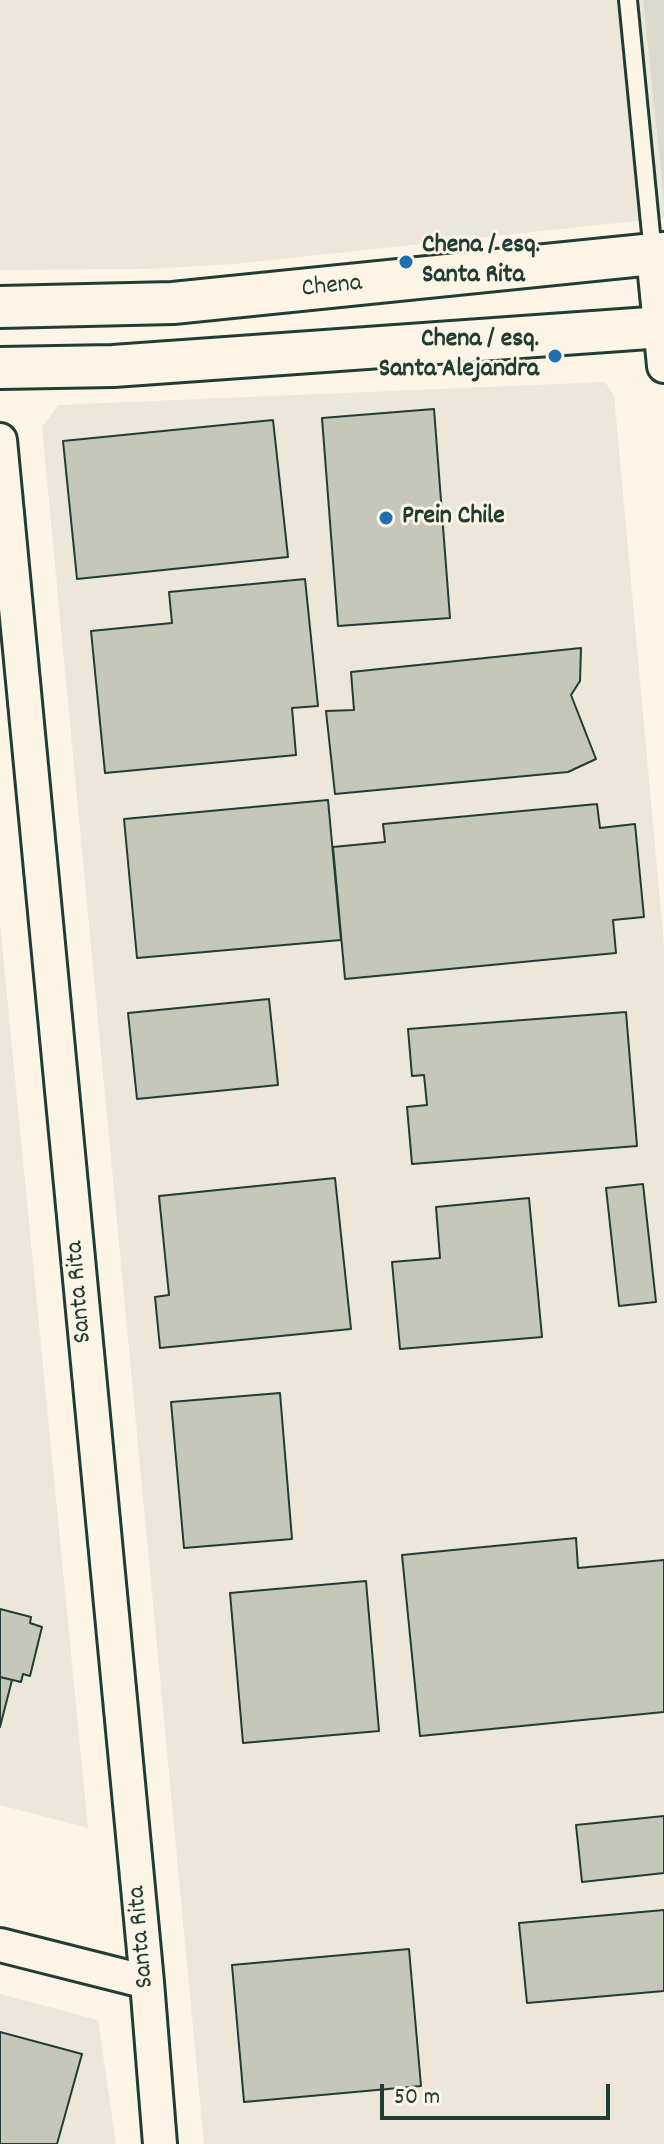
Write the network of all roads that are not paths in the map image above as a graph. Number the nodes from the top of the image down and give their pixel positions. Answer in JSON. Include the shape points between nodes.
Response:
{"nodes":[{"id":1,"x":628,"y":0,"type":"edge"},
{"id":2,"x":659,"y":254,"type":"edge"},
{"id":3,"x":0,"y":307,"type":"edge"},
{"id":4,"x":662,"y":327,"type":"edge"},
{"id":5,"x":664,"y":366,"type":"edge"},
{"id":6,"x":0,"y":368,"type":"edge"},
{"id":7,"x":0,"y":440,"type":"edge"},
{"id":8,"x":0,"y":1945,"type":"edge"},
{"id":9,"x":147,"y":1982,"type":"junction"},
{"id":10,"x":160,"y":2144,"type":"edge"}],
"edges":[{"from":1,"to":2,"type":"lane"},
{"from":2,"to":3,"type":"street","name":"Chena","via":[[173,303]]},
{"from":2,"to":4,"type":"street"},
{"from":4,"to":5,"type":"street"},
{"from":4,"to":6,"type":"street","via":[[113,366]]},
{"from":7,"to":9,"type":"street","name":"Santa Rita"},
{"from":8,"to":9,"type":"street"},
{"from":9,"to":10,"type":"street","name":"Santa Rita"}]}
